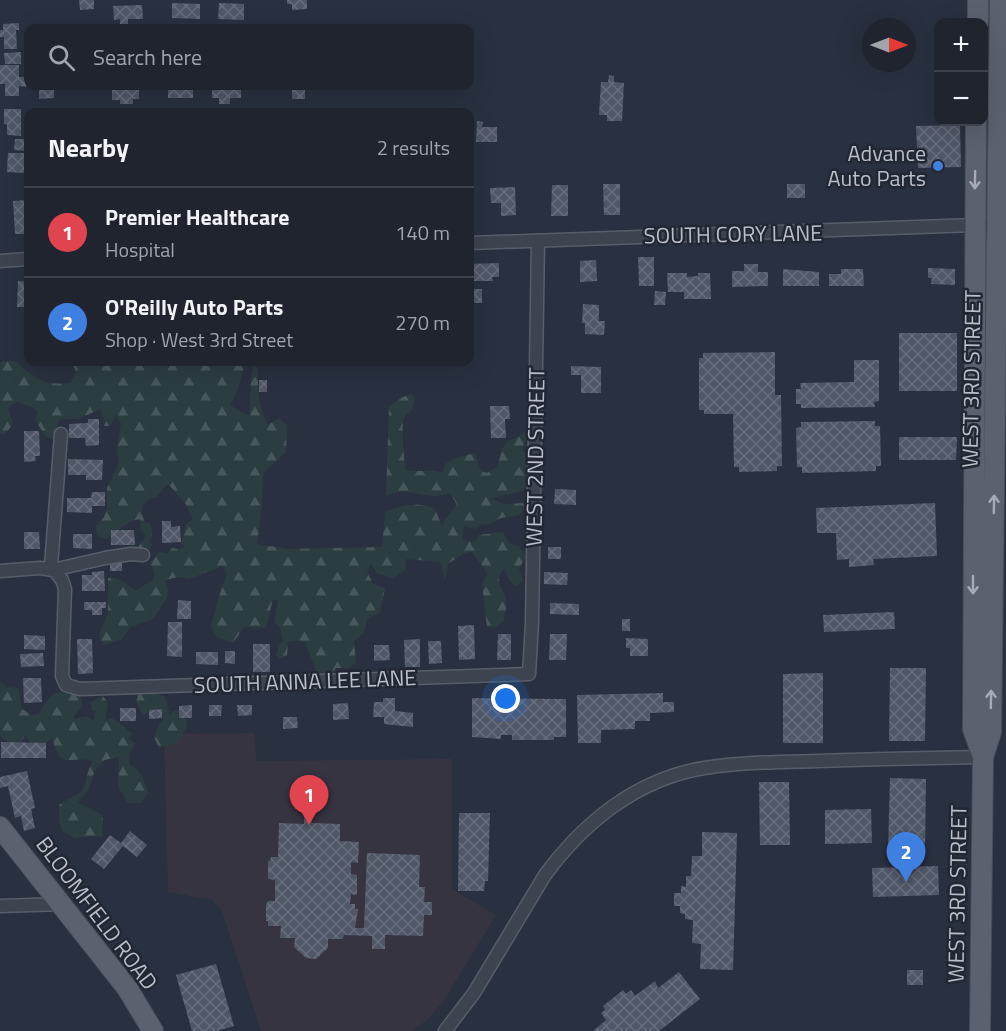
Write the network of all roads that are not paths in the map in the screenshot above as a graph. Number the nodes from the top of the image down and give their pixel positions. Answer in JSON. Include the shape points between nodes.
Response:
{"nodes":[{"id":1,"x":978,"y":0,"type":"edge"},
{"id":2,"x":1000,"y":0,"type":"edge"},
{"id":3,"x":978,"y":18,"type":"edge"},
{"id":4,"x":976,"y":126,"type":"edge"},
{"id":5,"x":975,"y":225,"type":"junction"},
{"id":6,"x":997,"y":228,"type":"junction"},
{"id":7,"x":538,"y":241,"type":"junction"},
{"id":8,"x":474,"y":243,"type":"edge"},
{"id":9,"x":24,"y":260,"type":"edge"},
{"id":10,"x":0,"y":261,"type":"edge"},
{"id":11,"x":61,"y":434,"type":"dead end"},
{"id":12,"x":143,"y":555,"type":"dead end"},
{"id":13,"x":53,"y":570,"type":"junction"},
{"id":14,"x":0,"y":571,"type":"edge"},
{"id":15,"x":529,"y":674,"type":"joint"},
{"id":16,"x":983,"y":757,"type":"junction"},
{"id":17,"x":0,"y":826,"type":"edge"},
{"id":18,"x":62,"y":904,"type":"junction"},
{"id":19,"x":0,"y":906,"type":"edge"},
{"id":20,"x":153,"y":1031,"type":"edge"},
{"id":21,"x":445,"y":1031,"type":"edge"},
{"id":22,"x":980,"y":1031,"type":"edge"}],
"edges":[{"from":1,"to":3,"type":"main road"},
{"from":2,"to":6,"type":"main road","name":"WEST 3RD STREET"},
{"from":4,"to":5,"type":"main road","name":"WEST 3RD STREET","one_way":true},
{"from":5,"to":6,"type":"street","name":"SOUTH CORY LANE"},
{"from":5,"to":7,"type":"street","name":"SOUTH CORY LANE"},
{"from":5,"to":16,"type":"main road","name":"WEST 3RD STREET","one_way":true,"via":[[973,729]]},
{"from":16,"to":6,"type":"main road","name":"WEST 3RD STREET","one_way":true,"via":[[991,732]]},
{"from":7,"to":8,"type":"street","name":"SOUTH CORY LANE"},
{"from":7,"to":15,"type":"street","name":"WEST 2ND STREET"},
{"from":9,"to":10,"type":"street"},
{"from":11,"to":13,"type":"street"},
{"from":12,"to":13,"type":"street","via":[[105,558]]},
{"from":13,"to":14,"type":"street"},
{"from":13,"to":15,"type":"street","name":"SOUTH ANNA LEE LANE","via":[[65,589],[62,676],[66,685],[80,689]]},
{"from":16,"to":21,"type":"street","via":[[721,766],[683,773],[638,791],[593,822],[544,875],[474,993]]},
{"from":16,"to":22,"type":"main road","name":"WEST 3RD STREET"},
{"from":17,"to":18,"type":"main road","name":"BLOOMFIELD ROAD"},
{"from":18,"to":19,"type":"street"},
{"from":18,"to":20,"type":"main road","name":"BLOOMFIELD ROAD","via":[[127,988]]}]}
